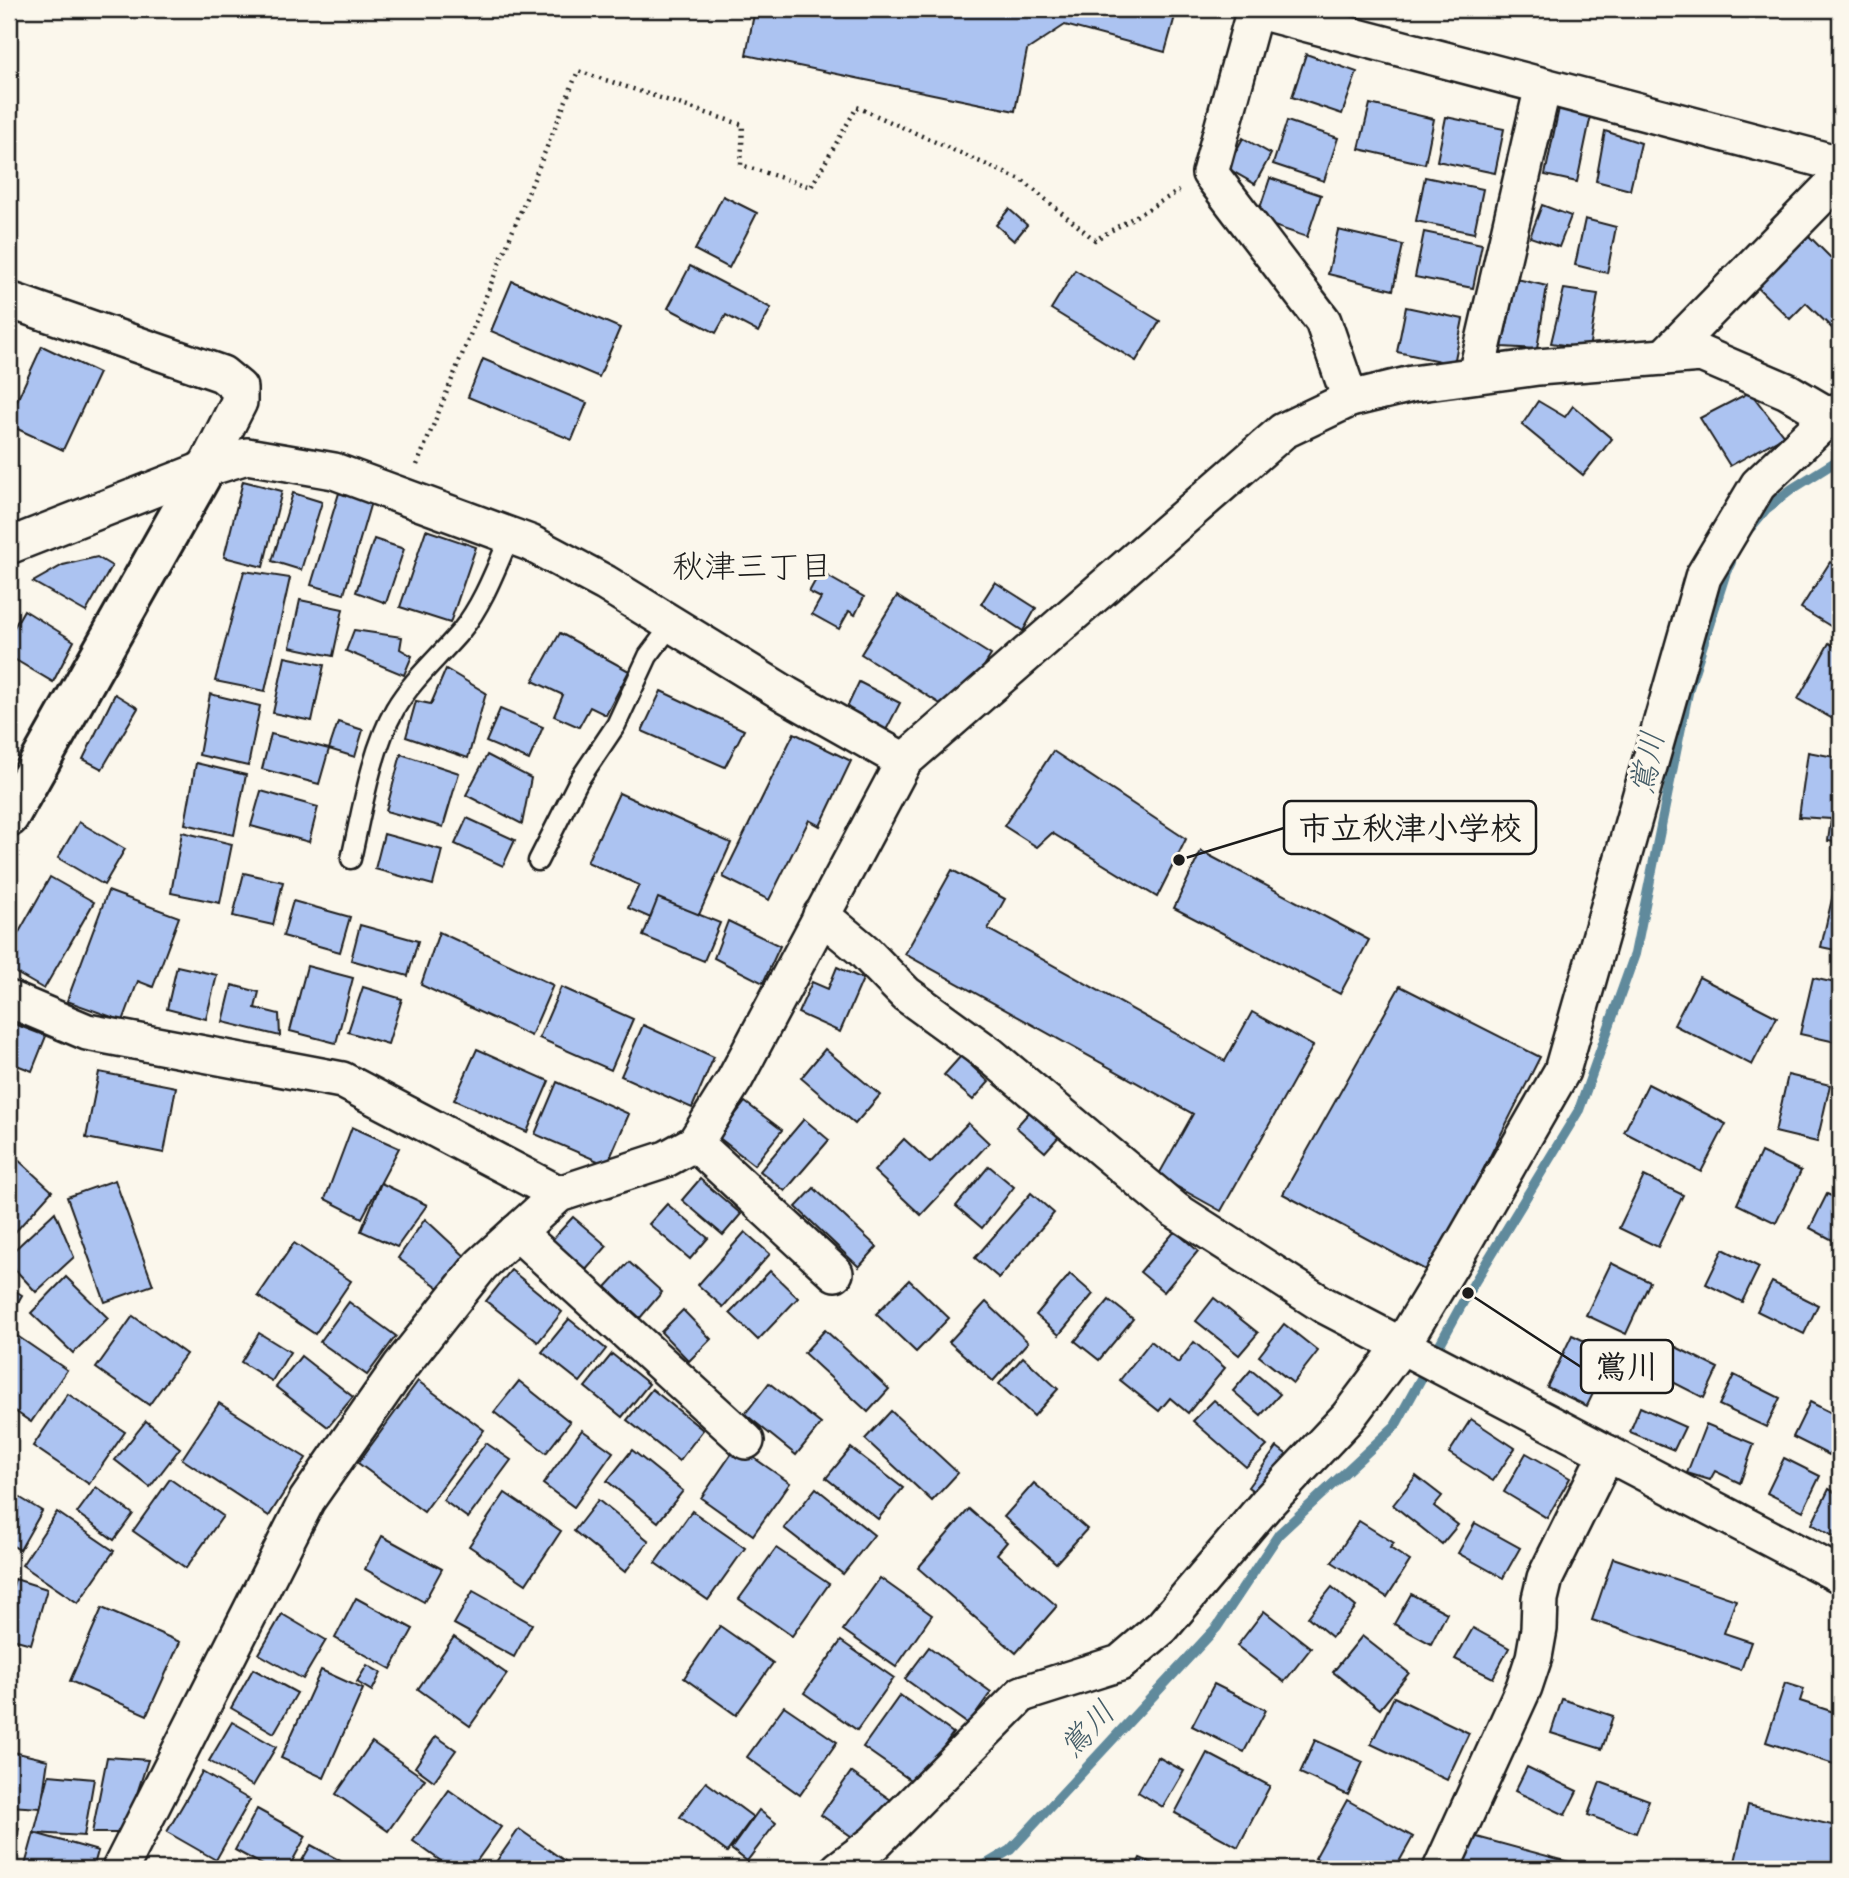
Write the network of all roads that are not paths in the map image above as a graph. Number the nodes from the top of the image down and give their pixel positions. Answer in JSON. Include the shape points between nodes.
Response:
{"nodes":[{"id":1,"x":1255,"y":9,"type":"edge"},
{"id":2,"x":1543,"y":86,"type":"junction"},
{"id":3,"x":1840,"y":164,"type":"edge"},
{"id":4,"x":1840,"y":177,"type":"edge"},
{"id":5,"x":9,"y":300,"type":"edge"},
{"id":6,"x":1664,"y":356,"type":"junction"},
{"id":7,"x":1476,"y":375,"type":"junction"},
{"id":8,"x":1350,"y":399,"type":"junction"},
{"id":9,"x":1837,"y":416,"type":"edge"},
{"id":10,"x":205,"y":469,"type":"junction"},
{"id":11,"x":510,"y":536,"type":"junction"},
{"id":12,"x":9,"y":546,"type":"edge"},
{"id":13,"x":673,"y":624,"type":"junction"},
{"id":14,"x":904,"y":761,"type":"junction"},
{"id":15,"x":9,"y":817,"type":"edge"},
{"id":16,"x":351,"y":859,"type":"dead end"},
{"id":17,"x":538,"y":861,"type":"dead end"},
{"id":18,"x":821,"y":915,"type":"junction"},
{"id":19,"x":9,"y":999,"type":"edge"},
{"id":20,"x":695,"y":1143,"type":"junction"},
{"id":21,"x":559,"y":1194,"type":"junction"},
{"id":22,"x":517,"y":1233,"type":"junction"},
{"id":23,"x":835,"y":1273,"type":"dead end"},
{"id":24,"x":1406,"y":1347,"type":"junction"},
{"id":25,"x":746,"y":1441,"type":"dead end"},
{"id":26,"x":1607,"y":1453,"type":"junction"},
{"id":27,"x":1840,"y":1575,"type":"edge"},
{"id":28,"x":120,"y":1869,"type":"edge"},
{"id":29,"x":839,"y":1869,"type":"edge"},
{"id":30,"x":1441,"y":1869,"type":"edge"}],
"edges":[{"from":1,"to":2,"type":"street"},
{"from":1,"to":8,"type":"street","via":[[1210,173],[1324,321]]},
{"from":2,"to":3,"type":"street"},
{"from":2,"to":7,"type":"street"},
{"from":4,"to":6,"type":"street"},
{"from":5,"to":10,"type":"street","via":[[222,374],[239,388],[239,402]]},
{"from":6,"to":7,"type":"street"},
{"from":6,"to":9,"type":"street","via":[[1701,354]]},
{"from":7,"to":8,"type":"street"},
{"from":8,"to":14,"type":"street","via":[[1283,431]]},
{"from":9,"to":24,"type":"street","via":[[1758,485],[1703,577],[1562,1071]]},
{"from":10,"to":11,"type":"street","via":[[247,456],[334,471]]},
{"from":10,"to":12,"type":"street"},
{"from":10,"to":15,"type":"street"},
{"from":11,"to":13,"type":"street","via":[[606,583]]},
{"from":11,"to":16,"type":"lane","via":[[477,608],[397,706],[384,730]]},
{"from":13,"to":14,"type":"street"},
{"from":13,"to":17,"type":"lane","via":[[648,656],[616,725],[579,780]]},
{"from":14,"to":18,"type":"street"},
{"from":18,"to":20,"type":"street","via":[[735,1079]]},
{"from":18,"to":24,"type":"street","via":[[906,994],[990,1055],[1175,1210],[1322,1304]]},
{"from":19,"to":21,"type":"street","via":[[86,1032],[342,1080]]},
{"from":20,"to":21,"type":"street","via":[[666,1159]]},
{"from":20,"to":23,"type":"street"},
{"from":21,"to":22,"type":"street"},
{"from":22,"to":25,"type":"street"},
{"from":22,"to":28,"type":"street","via":[[481,1265],[400,1367],[307,1500]]},
{"from":24,"to":26,"type":"street"},
{"from":24,"to":29,"type":"street","via":[[1162,1627],[1120,1663],[1022,1695],[874,1843]]},
{"from":26,"to":27,"type":"street"},
{"from":26,"to":30,"type":"street","via":[[1545,1578],[1534,1657],[1524,1687]]}]}
